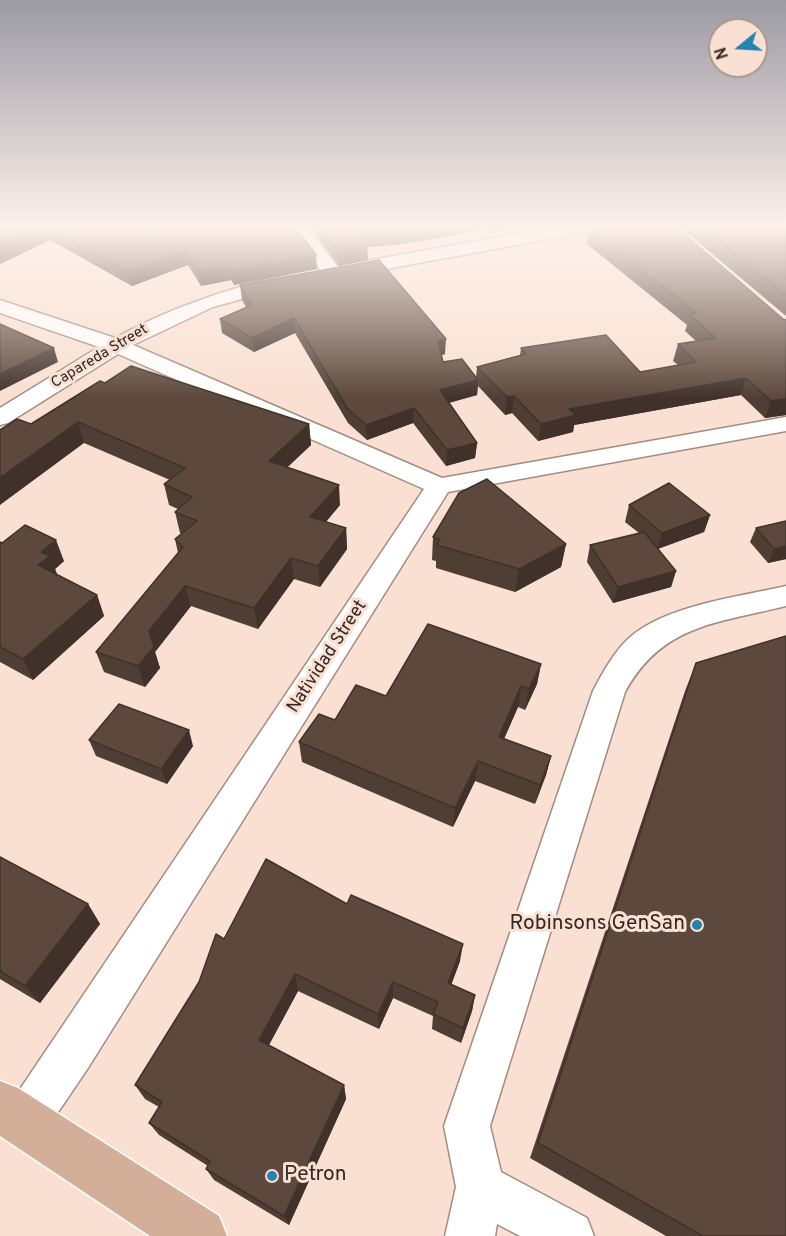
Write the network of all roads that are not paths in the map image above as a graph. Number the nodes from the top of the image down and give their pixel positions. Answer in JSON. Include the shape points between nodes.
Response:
{"nodes":[{"id":1,"x":279,"y":284,"type":"edge"},
{"id":2,"x":0,"y":306,"type":"edge"},
{"id":3,"x":115,"y":345,"type":"junction"},
{"id":4,"x":0,"y":418,"type":"edge"},
{"id":5,"x":786,"y":424,"type":"edge"},
{"id":6,"x":439,"y":486,"type":"junction"},
{"id":7,"x":786,"y":596,"type":"edge"},
{"id":8,"x":12,"y":1114,"type":"edge"},
{"id":9,"x":480,"y":1187,"type":"junction"},
{"id":10,"x":541,"y":1229,"type":"edge"},
{"id":11,"x":187,"y":1233,"type":"edge"},
{"id":12,"x":470,"y":1236,"type":"edge"}],
"edges":[{"from":1,"to":3,"type":"street","name":"Capareda Street","via":[[197,306]]},
{"from":2,"to":3,"type":"street"},
{"from":3,"to":4,"type":"street","name":"Capareda Street"},
{"from":3,"to":6,"type":"street"},
{"from":5,"to":6,"type":"street"},
{"from":6,"to":8,"type":"street","name":"Natividad Street"},
{"from":7,"to":9,"type":"street","via":[[676,624],[645,642],[625,663],[609,691],[467,1126]]},
{"from":8,"to":11,"type":"main road"},
{"from":9,"to":10,"type":"street"},
{"from":9,"to":12,"type":"street"}]}
